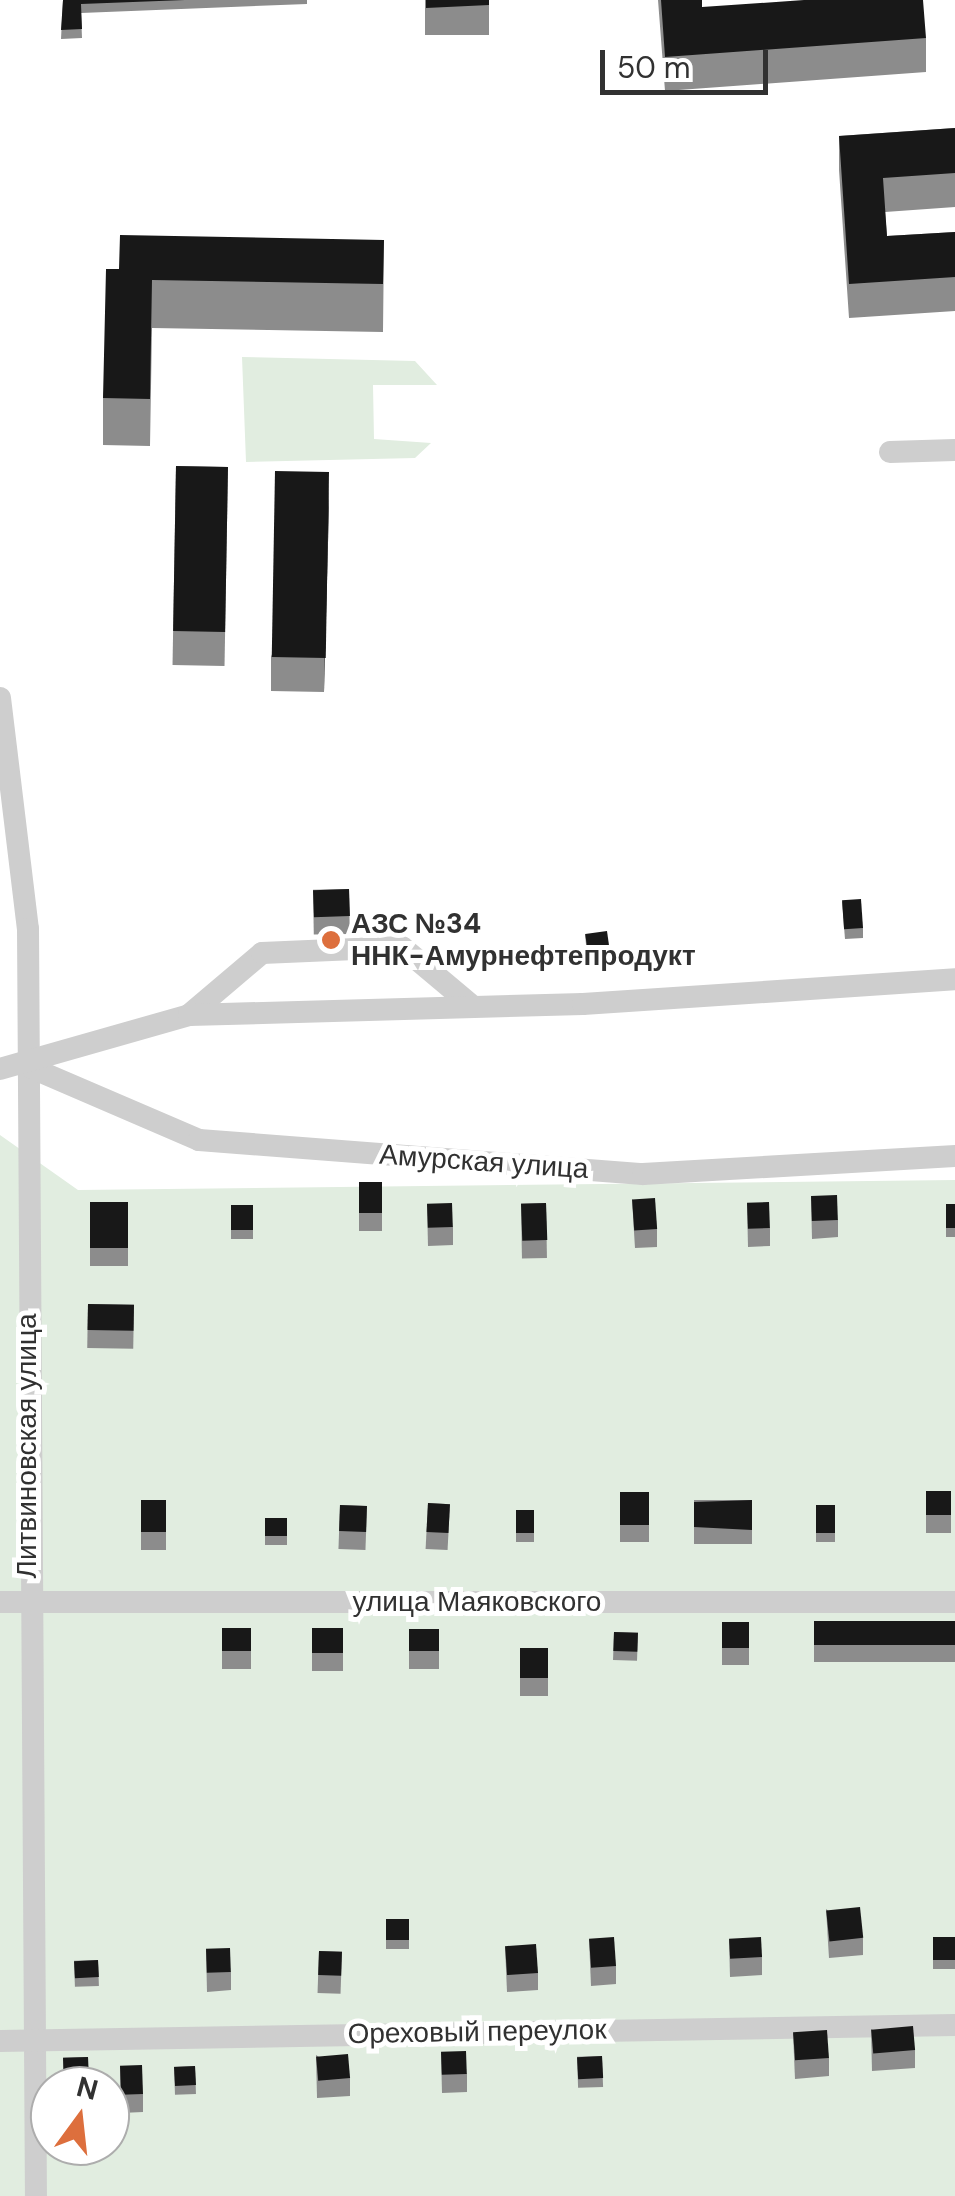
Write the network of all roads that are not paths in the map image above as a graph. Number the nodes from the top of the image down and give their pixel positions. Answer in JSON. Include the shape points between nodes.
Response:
{"nodes":[{"id":1,"x":955,"y":450,"type":"edge"},
{"id":2,"x":890,"y":452,"type":"dead end"},
{"id":3,"x":0,"y":698,"type":"edge"},
{"id":4,"x":955,"y":979,"type":"edge"},
{"id":5,"x":470,"y":1004,"type":"junction"},
{"id":6,"x":189,"y":1015,"type":"junction"},
{"id":7,"x":27,"y":1066,"type":"junction"},
{"id":8,"x":0,"y":1069,"type":"edge"},
{"id":9,"x":955,"y":1156,"type":"edge"},
{"id":10,"x":0,"y":1602,"type":"edge"},
{"id":11,"x":27,"y":1602,"type":"junction"},
{"id":12,"x":955,"y":1602,"type":"edge"},
{"id":13,"x":955,"y":2025,"type":"edge"},
{"id":14,"x":36,"y":2039,"type":"junction"},
{"id":15,"x":0,"y":2041,"type":"edge"},
{"id":16,"x":36,"y":2196,"type":"edge"}],
"edges":[{"from":1,"to":2,"type":"street"},
{"from":3,"to":7,"type":"street","name":"Литвиновская улица","via":[[28,929]]},
{"from":4,"to":5,"type":"street","name":"Амурская улица"},
{"from":5,"to":6,"type":"street","name":"Амурская улица"},
{"from":5,"to":6,"type":"street","via":[[402,947],[262,954]]},
{"from":6,"to":7,"type":"street","name":"Амурская улица"},
{"from":7,"to":8,"type":"street","name":"Амурская улица"},
{"from":7,"to":9,"type":"street","name":"Амурская улица","via":[[198,1140],[643,1174]]},
{"from":7,"to":11,"type":"street","name":"Литвиновская улица"},
{"from":10,"to":11,"type":"street","name":"улица Маяковского"},
{"from":11,"to":12,"type":"street","name":"улица Маяковского"},
{"from":11,"to":14,"type":"street","name":"Литвиновская улица"},
{"from":13,"to":14,"type":"street","name":"Ореховый переулок"},
{"from":14,"to":15,"type":"street","name":"Ореховый переулок"},
{"from":14,"to":16,"type":"street","name":"Литвиновская улица"}]}
